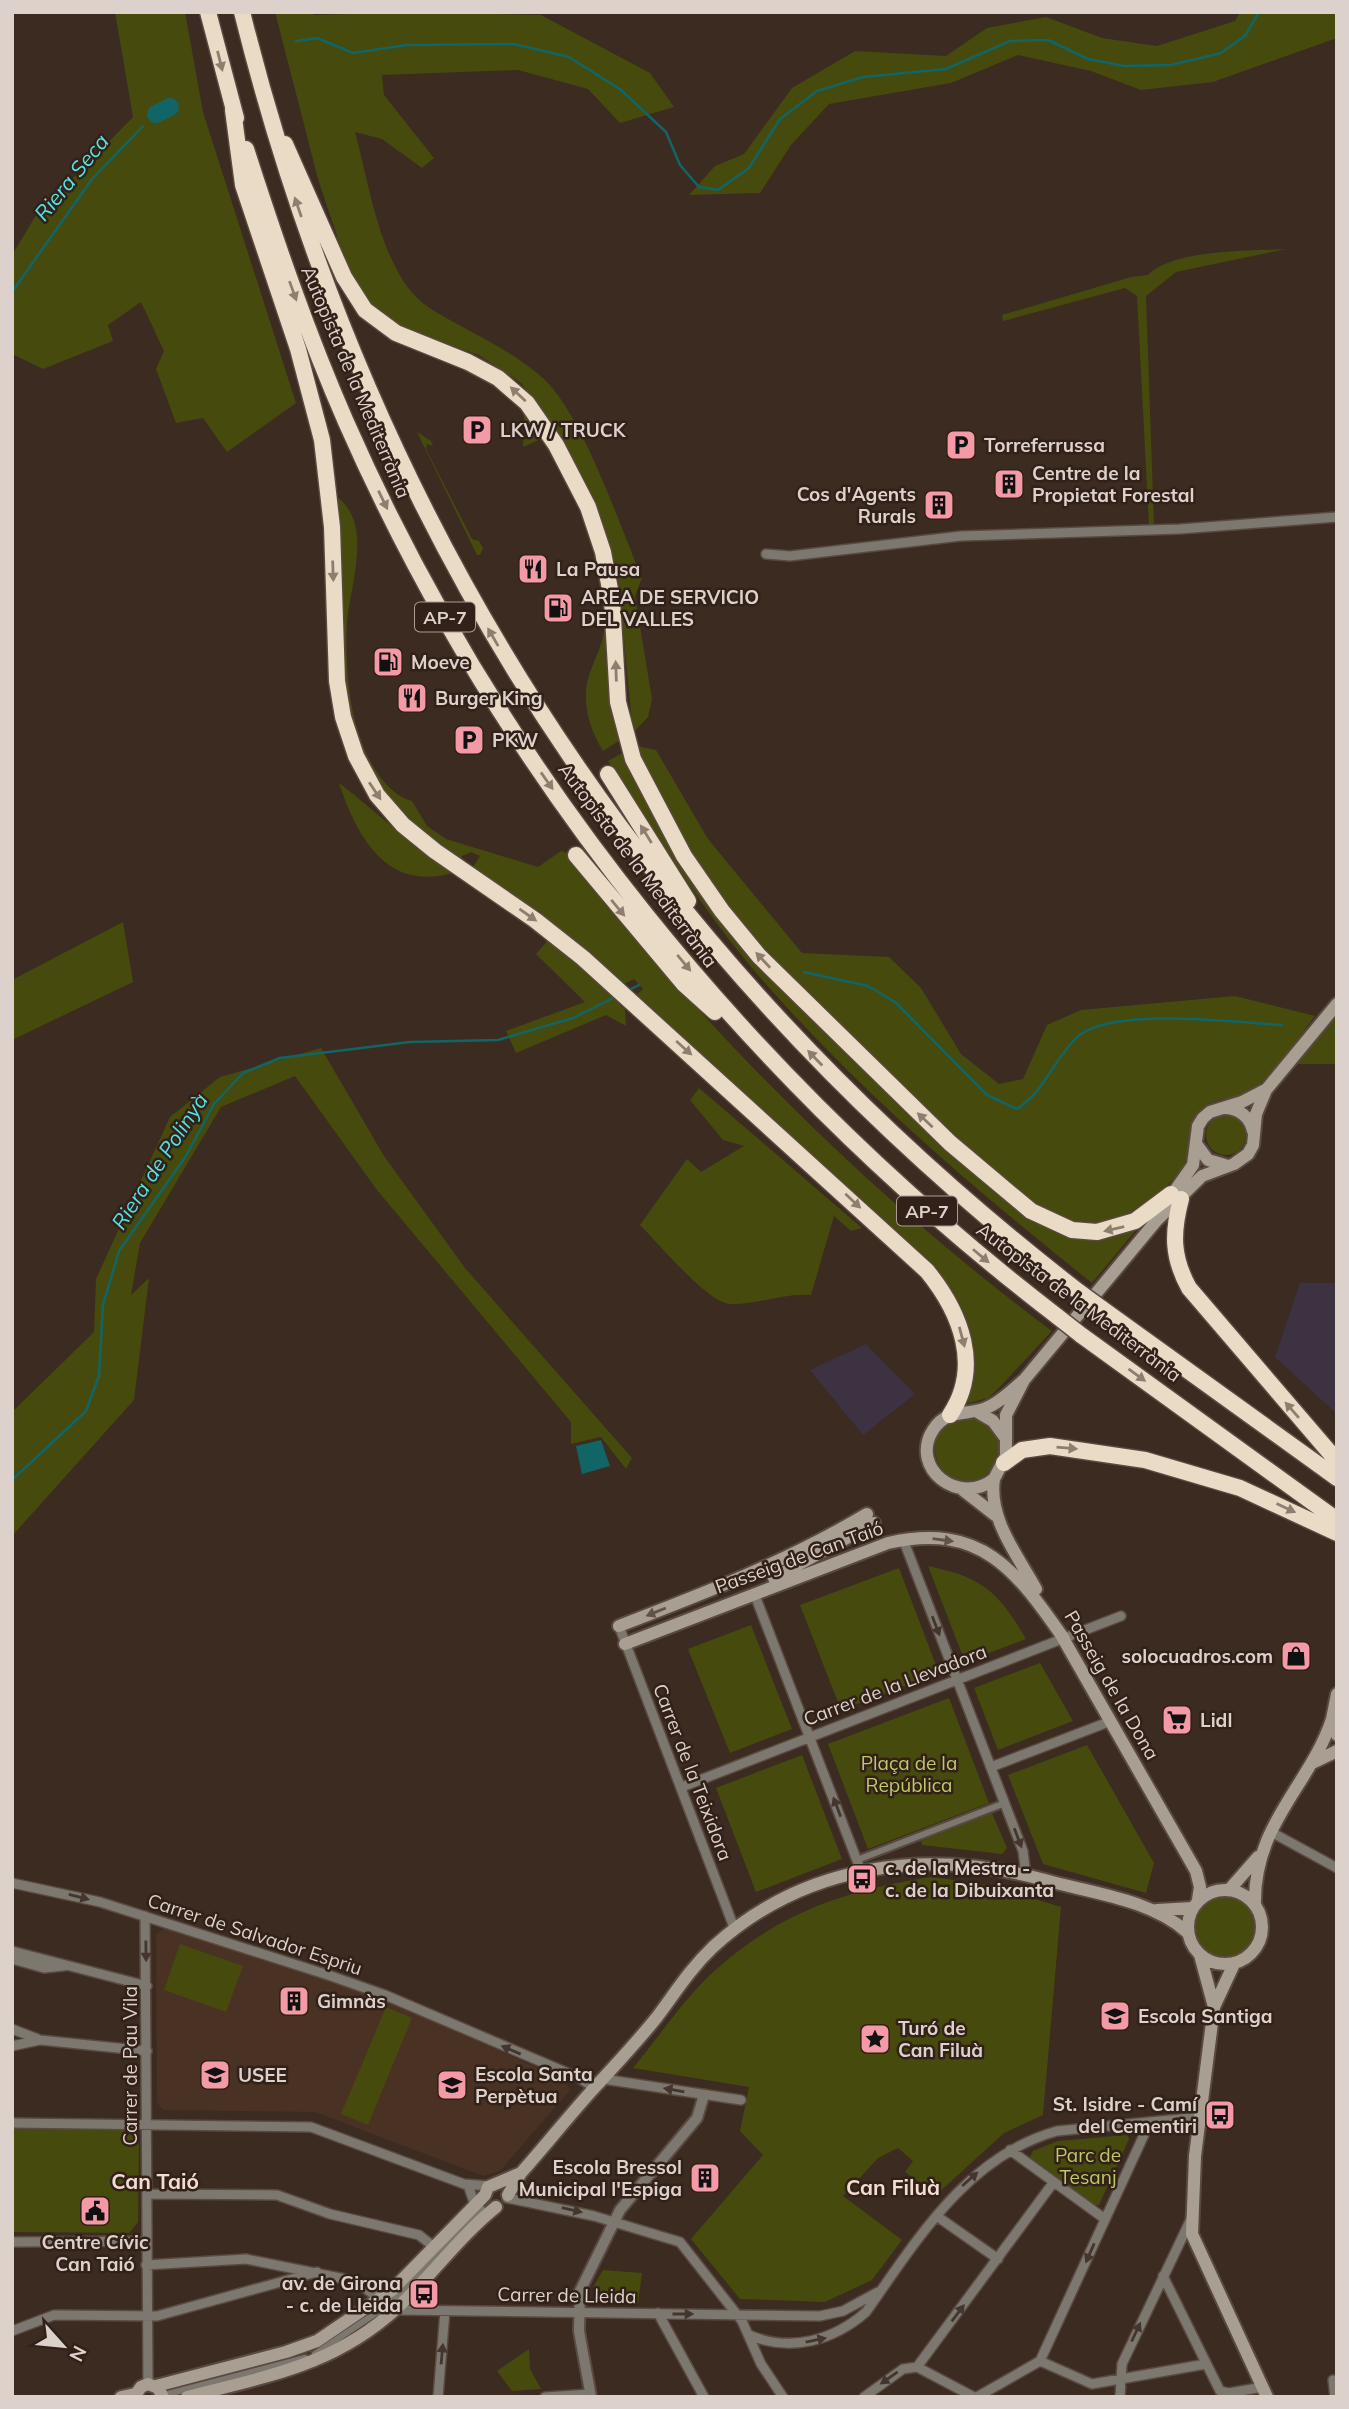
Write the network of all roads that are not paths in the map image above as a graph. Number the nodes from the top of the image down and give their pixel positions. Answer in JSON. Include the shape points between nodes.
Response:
{"nodes":[{"id":1,"x":208,"y":12,"type":"edge"},
{"id":2,"x":242,"y":12,"type":"edge"},
{"id":3,"x":266,"y":106,"type":"junction"},
{"id":4,"x":233,"y":110,"type":"junction"},
{"id":5,"x":302,"y":176,"type":"junction"},
{"id":6,"x":358,"y":316,"type":"dead end"},
{"id":7,"x":1337,"y":517,"type":"edge"},
{"id":8,"x":766,"y":554,"type":"dead end"},
{"id":9,"x":608,"y":774,"type":"dead end"},
{"id":10,"x":576,"y":855,"type":"dead end"},
{"id":11,"x":720,"y":954,"type":"junction"},
{"id":12,"x":1337,"y":1004,"type":"edge"},
{"id":13,"x":770,"y":1059,"type":"junction"},
{"id":14,"x":1266,"y":1090,"type":"junction"},
{"id":15,"x":1219,"y":1108,"type":"junction"},
{"id":16,"x":1254,"y":1135,"type":"junction"},
{"id":17,"x":1197,"y":1145,"type":"junction"},
{"id":18,"x":1225,"y":1165,"type":"junction"},
{"id":19,"x":1176,"y":1197,"type":"junction"},
{"id":20,"x":1024,"y":1380,"type":"junction"},
{"id":21,"x":976,"y":1411,"type":"junction"},
{"id":22,"x":950,"y":1415,"type":"junction"},
{"id":23,"x":1004,"y":1437,"type":"junction"},
{"id":24,"x":1337,"y":1461,"type":"edge"},
{"id":25,"x":1004,"y":1463,"type":"junction"},
{"id":26,"x":1337,"y":1478,"type":"edge"},
{"id":27,"x":994,"y":1479,"type":"junction"},
{"id":28,"x":963,"y":1490,"type":"junction"},
{"id":29,"x":997,"y":1517,"type":"junction"},
{"id":30,"x":1337,"y":1520,"type":"edge"},
{"id":31,"x":1337,"y":1533,"type":"edge"},
{"id":32,"x":903,"y":1539,"type":"junction"},
{"id":33,"x":754,"y":1593,"type":"junction"},
{"id":34,"x":1121,"y":1616,"type":"dead end"},
{"id":35,"x":619,"y":1626,"type":"joint"},
{"id":36,"x":1064,"y":1639,"type":"junction"},
{"id":37,"x":631,"y":1641,"type":"junction"},
{"id":38,"x":957,"y":1680,"type":"junction"},
{"id":39,"x":1337,"y":1695,"type":"edge"},
{"id":40,"x":1332,"y":1718,"type":"junction"},
{"id":41,"x":1111,"y":1721,"type":"junction"},
{"id":42,"x":1337,"y":1735,"type":"edge"},
{"id":43,"x":810,"y":1737,"type":"junction"},
{"id":44,"x":1337,"y":1751,"type":"edge"},
{"id":45,"x":991,"y":1767,"type":"junction"},
{"id":46,"x":1306,"y":1767,"type":"junction"},
{"id":47,"x":682,"y":1787,"type":"junction"},
{"id":48,"x":1005,"y":1802,"type":"junction"},
{"id":49,"x":1271,"y":1832,"type":"junction"},
{"id":50,"x":1260,"y":1854,"type":"junction"},
{"id":51,"x":859,"y":1865,"type":"junction"},
{"id":52,"x":1337,"y":1868,"type":"edge"},
{"id":53,"x":1196,"y":1871,"type":"junction"},
{"id":54,"x":1026,"y":1875,"type":"junction"},
{"id":55,"x":12,"y":1883,"type":"edge"},
{"id":56,"x":1224,"y":1890,"type":"junction"},
{"id":57,"x":1196,"y":1904,"type":"junction"},
{"id":58,"x":1255,"y":1905,"type":"junction"},
{"id":59,"x":1154,"y":1910,"type":"junction"},
{"id":60,"x":145,"y":1916,"type":"junction"},
{"id":61,"x":735,"y":1930,"type":"junction"},
{"id":62,"x":1187,"y":1932,"type":"junction"},
{"id":63,"x":12,"y":1951,"type":"edge"},
{"id":64,"x":1200,"y":1955,"type":"junction"},
{"id":65,"x":12,"y":1959,"type":"edge"},
{"id":66,"x":1234,"y":1964,"type":"junction"},
{"id":67,"x":69,"y":1966,"type":"junction"},
{"id":68,"x":147,"y":1986,"type":"junction"},
{"id":69,"x":1214,"y":2007,"type":"junction"},
{"id":70,"x":12,"y":2029,"type":"edge"},
{"id":71,"x":40,"y":2040,"type":"junction"},
{"id":72,"x":12,"y":2046,"type":"edge"},
{"id":73,"x":147,"y":2051,"type":"junction"},
{"id":74,"x":599,"y":2084,"type":"junction"},
{"id":75,"x":704,"y":2095,"type":"junction"},
{"id":76,"x":741,"y":2100,"type":"dead end"},
{"id":77,"x":1199,"y":2117,"type":"junction"},
{"id":78,"x":12,"y":2123,"type":"edge"},
{"id":79,"x":147,"y":2124,"type":"junction"},
{"id":80,"x":1149,"y":2124,"type":"junction"},
{"id":81,"x":1010,"y":2150,"type":"junction"},
{"id":82,"x":522,"y":2173,"type":"junction"},
{"id":83,"x":1053,"y":2183,"type":"junction"},
{"id":84,"x":466,"y":2186,"type":"junction"},
{"id":85,"x":491,"y":2188,"type":"junction"},
{"id":86,"x":147,"y":2194,"type":"junction"},
{"id":87,"x":508,"y":2197,"type":"junction"},
{"id":88,"x":478,"y":2207,"type":"junction"},
{"id":89,"x":496,"y":2207,"type":"junction"},
{"id":90,"x":937,"y":2217,"type":"junction"},
{"id":91,"x":1192,"y":2218,"type":"junction"},
{"id":92,"x":1105,"y":2220,"type":"junction"},
{"id":93,"x":612,"y":2223,"type":"junction"},
{"id":94,"x":147,"y":2241,"type":"junction"},
{"id":95,"x":12,"y":2242,"type":"edge"},
{"id":96,"x":434,"y":2247,"type":"junction"},
{"id":97,"x":998,"y":2259,"type":"junction"},
{"id":98,"x":146,"y":2266,"type":"junction"},
{"id":99,"x":285,"y":2266,"type":"junction"},
{"id":100,"x":317,"y":2273,"type":"junction"},
{"id":101,"x":1163,"y":2276,"type":"junction"},
{"id":102,"x":275,"y":2283,"type":"junction"},
{"id":103,"x":882,"y":2289,"type":"junction"},
{"id":104,"x":388,"y":2304,"type":"junction"},
{"id":105,"x":445,"y":2311,"type":"junction"},
{"id":106,"x":577,"y":2312,"type":"junction"},
{"id":107,"x":658,"y":2314,"type":"junction"},
{"id":108,"x":738,"y":2315,"type":"junction"},
{"id":109,"x":147,"y":2316,"type":"junction"},
{"id":110,"x":12,"y":2331,"type":"edge"},
{"id":111,"x":749,"y":2335,"type":"junction"},
{"id":112,"x":1040,"y":2361,"type":"junction"},
{"id":113,"x":1206,"y":2364,"type":"junction"},
{"id":114,"x":917,"y":2367,"type":"junction"},
{"id":115,"x":1120,"y":2378,"type":"junction"},
{"id":116,"x":1333,"y":2380,"type":"dead end"},
{"id":117,"x":159,"y":2390,"type":"edge"},
{"id":118,"x":1265,"y":2392,"type":"edge"},
{"id":119,"x":135,"y":2395,"type":"edge"},
{"id":120,"x":590,"y":2396,"type":"edge"},
{"id":121,"x":121,"y":2397,"type":"edge"},
{"id":122,"x":187,"y":2397,"type":"edge"},
{"id":123,"x":438,"y":2397,"type":"edge"},
{"id":124,"x":545,"y":2397,"type":"edge"},
{"id":125,"x":704,"y":2397,"type":"edge"},
{"id":126,"x":783,"y":2397,"type":"edge"},
{"id":127,"x":864,"y":2397,"type":"edge"},
{"id":128,"x":976,"y":2397,"type":"edge"},
{"id":129,"x":1119,"y":2397,"type":"edge"},
{"id":130,"x":1335,"y":2397,"type":"edge"}],
"edges":[{"from":1,"to":4,"type":"highway","name":"Autopista de la Mediterrània","number":"AP-7","one_way":true},
{"from":2,"to":3,"type":"highway","name":"Autopista de la Mediterrània","number":"AP-7"},
{"from":3,"to":5,"type":"highway"},
{"from":11,"to":3,"type":"highway","name":"Autopista de la Mediterrània","number":"AP-7","one_way":true,"via":[[575,766],[502,653],[447,554],[397,455],[337,317]]},
{"from":4,"to":13,"type":"highway","name":"Autopista de la Mediterrània","number":"AP-7","one_way":true,"via":[[281,260],[318,355],[366,467],[435,600],[510,726],[596,850],[689,969]]},
{"from":4,"to":22,"type":"highway","one_way":true,"via":[[243,185],[298,349],[322,440],[332,527],[337,681],[349,737],[365,775],[389,810],[416,837],[555,934],[847,1196],[938,1284],[955,1313],[967,1358],[962,1394]]},
{"from":5,"to":6,"type":"highway","via":[[333,265]]},
{"from":19,"to":5,"type":"highway","one_way":true,"via":[[1135,1221],[1097,1232],[1059,1226],[1017,1202],[887,1084],[759,956],[684,856],[654,804],[628,744],[618,702],[612,600],[603,552],[588,507],[556,445],[527,403],[499,378],[396,333],[365,310],[344,277]]},
{"from":7,"to":8,"type":"street","via":[[1180,529],[961,536],[790,556]]},
{"from":11,"to":9,"type":"highway","one_way":true},
{"from":10,"to":13,"type":"highway","one_way":true,"via":[[684,984]]},
{"from":26,"to":11,"type":"highway","name":"Autopista de la Mediterrània","number":"AP-7","one_way":true,"bridge":true,"via":[[1079,1292],[1004,1232],[902,1143],[804,1047]]},
{"from":12,"to":14,"type":"main road"},
{"from":13,"to":30,"type":"highway","name":"Autopista de la Mediterrània","number":"AP-7","one_way":true,"bridge":true,"via":[[913,1199],[1058,1317]]},
{"from":14,"to":15,"type":"main road"},
{"from":14,"to":16,"type":"main road"},
{"from":15,"to":16,"type":"main road","via":[[1247,1117]]},
{"from":15,"to":17,"type":"main road","via":[[1203,1118]]},
{"from":16,"to":18,"type":"main road","via":[[1248,1154]]},
{"from":17,"to":18,"type":"main road","via":[[1208,1160]]},
{"from":17,"to":19,"type":"main road","via":[[1193,1165]]},
{"from":18,"to":19,"type":"main road"},
{"from":19,"to":20,"type":"main road"},
{"from":24,"to":19,"type":"highway","one_way":true,"via":[[1189,1287],[1173,1245]]},
{"from":20,"to":21,"type":"main road","via":[[994,1405]]},
{"from":20,"to":23,"type":"main road","via":[[1008,1408]]},
{"from":21,"to":22,"type":"main road"},
{"from":21,"to":23,"type":"main road","via":[[998,1425]]},
{"from":22,"to":28,"type":"main road","via":[[934,1428],[928,1452],[937,1476]]},
{"from":23,"to":25,"type":"main road"},
{"from":25,"to":27,"type":"main road"},
{"from":25,"to":31,"type":"highway","one_way":true,"via":[[1015,1453],[1040,1446],[1134,1458],[1240,1488]]},
{"from":27,"to":28,"type":"main road","via":[[977,1489]]},
{"from":27,"to":29,"type":"main road","name":"Passeig de la Dona"},
{"from":28,"to":29,"type":"main road","name":"Passeig de la Dona"},
{"from":29,"to":36,"type":"main road","name":"Passeig de la Dona"},
{"from":32,"to":33,"type":"main road","name":"Passeig de Can Taió"},
{"from":32,"to":36,"type":"main road","name":"Passeig de Can Taió","one_way":true,"via":[[960,1542],[998,1560],[1020,1578]]},
{"from":32,"to":38,"type":"street","one_way":true},
{"from":33,"to":37,"type":"main road","name":"Passeig de Can Taió"},
{"from":33,"to":43,"type":"street"},
{"from":34,"to":36,"type":"street","name":"Carrer de la Llevadora"},
{"from":35,"to":37,"type":"street","name":"Carrer de la Teixidora"},
{"from":37,"to":35,"type":"main road","name":"Passeig de Can Taió","one_way":true,"via":[[647,1630],[772,1579],[871,1518],[772,1566]]},
{"from":36,"to":38,"type":"street","name":"Carrer de la Llevadora"},
{"from":36,"to":41,"type":"main road","name":"Passeig de la Dona"},
{"from":37,"to":47,"type":"street","name":"Carrer de la Teixidora"},
{"from":38,"to":43,"type":"street","name":"Carrer de la Llevadora"},
{"from":38,"to":45,"type":"street"},
{"from":39,"to":40,"type":"main road"},
{"from":40,"to":42,"type":"main road"},
{"from":40,"to":46,"type":"main road","via":[[1322,1745]]},
{"from":41,"to":45,"type":"street"},
{"from":41,"to":53,"type":"main road","name":"Passeig de la Dona"},
{"from":43,"to":47,"type":"street","name":"Carrer de la Llevadora"},
{"from":51,"to":43,"type":"street","one_way":true},
{"from":44,"to":46,"type":"main road"},
{"from":45,"to":48,"type":"street"},
{"from":46,"to":49,"type":"main road"},
{"from":47,"to":61,"type":"street","name":"Carrer de la Teixidora"},
{"from":48,"to":51,"type":"street"},
{"from":48,"to":54,"type":"street","one_way":true,"via":[[1023,1851]]},
{"from":49,"to":50,"type":"main road"},
{"from":49,"to":52,"type":"street"},
{"from":50,"to":56,"type":"main road"},
{"from":50,"to":58,"type":"main road"},
{"from":51,"to":54,"type":"main road","via":[[933,1862]]},
{"from":51,"to":61,"type":"main road","via":[[792,1895]]},
{"from":53,"to":56,"type":"main road","name":"Passeig de la Dona"},
{"from":53,"to":57,"type":"main road","name":"Passeig de la Dona","via":[[1200,1887]]},
{"from":54,"to":59,"type":"main road"},
{"from":55,"to":60,"type":"street","name":"Carrer de Salvador Espriu","one_way":true},
{"from":56,"to":57,"type":"main road"},
{"from":56,"to":58,"type":"main road","via":[[1246,1896]]},
{"from":57,"to":59,"type":"main road"},
{"from":57,"to":62,"type":"main road"},
{"from":58,"to":66,"type":"main road","via":[[1261,1937],[1252,1953]]},
{"from":59,"to":62,"type":"main road"},
{"from":60,"to":68,"type":"street","name":"Carrer de Pau Vila","one_way":true},
{"from":74,"to":60,"type":"street","name":"Carrer de Salvador Espriu","one_way":true,"via":[[385,1995]]},
{"from":61,"to":74,"type":"main road","via":[[695,1965]]},
{"from":62,"to":64,"type":"main road"},
{"from":63,"to":67,"type":"street"},
{"from":64,"to":66,"type":"main road"},
{"from":64,"to":69,"type":"main road"},
{"from":65,"to":67,"type":"street","via":[[44,1968]]},
{"from":66,"to":69,"type":"main road"},
{"from":67,"to":68,"type":"street"},
{"from":68,"to":73,"type":"street","name":"Carrer de Pau Vila"},
{"from":69,"to":77,"type":"main road"},
{"from":70,"to":71,"type":"street"},
{"from":71,"to":72,"type":"street"},
{"from":71,"to":73,"type":"street"},
{"from":73,"to":79,"type":"street","name":"Carrer de Pau Vila"},
{"from":75,"to":74,"type":"street","name":"Carrer de Salvador Espriu","one_way":true},
{"from":74,"to":82,"type":"main road"},
{"from":75,"to":76,"type":"street","name":"Carrer de Salvador Espriu"},
{"from":75,"to":93,"type":"street","via":[[697,2118]]},
{"from":77,"to":80,"type":"street"},
{"from":77,"to":91,"type":"main road"},
{"from":78,"to":79,"type":"street"},
{"from":79,"to":84,"type":"street","via":[[311,2127]]},
{"from":79,"to":86,"type":"street","name":"Carrer de Pau Vila"},
{"from":80,"to":81,"type":"street","via":[[1057,2131]]},
{"from":80,"to":92,"type":"street"},
{"from":81,"to":83,"type":"street"},
{"from":90,"to":81,"type":"street","one_way":true,"via":[[966,2183]]},
{"from":82,"to":85,"type":"main road"},
{"from":82,"to":87,"type":"main road"},
{"from":83,"to":92,"type":"street"},
{"from":83,"to":97,"type":"street"},
{"from":84,"to":85,"type":"street"},
{"from":84,"to":88,"type":"street"},
{"from":85,"to":87,"type":"main road","via":[[505,2188]]},
{"from":85,"to":88,"type":"main road"},
{"from":85,"to":89,"type":"main road","via":[[487,2202]]},
{"from":86,"to":94,"type":"street","name":"Carrer de Pau Vila"},
{"from":86,"to":96,"type":"street","via":[[278,2195],[330,2214],[419,2235]]},
{"from":87,"to":89,"type":"main road"},
{"from":87,"to":93,"type":"street","one_way":true},
{"from":88,"to":96,"type":"main road"},
{"from":88,"to":104,"type":"street"},
{"from":89,"to":104,"type":"main road"},
{"from":90,"to":97,"type":"street"},
{"from":90,"to":103,"type":"street"},
{"from":91,"to":101,"type":"street"},
{"from":91,"to":118,"type":"main road","via":[[1195,2242]]},
{"from":92,"to":112,"type":"street","one_way":true},
{"from":93,"to":106,"type":"street","via":[[580,2291]]},
{"from":93,"to":108,"type":"street","via":[[680,2242]]},
{"from":94,"to":95,"type":"street"},
{"from":94,"to":98,"type":"street","name":"Carrer de Pau Vila"},
{"from":96,"to":104,"type":"main road"},
{"from":114,"to":97,"type":"street","one_way":true},
{"from":98,"to":99,"type":"street","via":[[246,2259]]},
{"from":98,"to":109,"type":"street","name":"Carrer de Pau Vila"},
{"from":99,"to":100,"type":"street"},
{"from":99,"to":102,"type":"street","via":[[287,2274]]},
{"from":100,"to":102,"type":"street"},
{"from":100,"to":104,"type":"street","via":[[362,2283]]},
{"from":101,"to":113,"type":"street"},
{"from":115,"to":101,"type":"street","one_way":true,"via":[[1122,2364]]},
{"from":102,"to":109,"type":"street"},
{"from":103,"to":108,"type":"street","name":"Carrer de Lleida","via":[[843,2311],[820,2316]]},
{"from":111,"to":103,"type":"street","one_way":true,"via":[[775,2342],[814,2342],[866,2312]]},
{"from":104,"to":105,"type":"street","name":"Carrer de Lleida"},
{"from":104,"to":117,"type":"main road","via":[[308,2345]]},
{"from":104,"to":122,"type":"main road","via":[[314,2363]]},
{"from":105,"to":106,"type":"street","name":"Carrer de Lleida"},
{"from":123,"to":105,"type":"street","one_way":true},
{"from":106,"to":107,"type":"street","name":"Carrer de Lleida"},
{"from":106,"to":120,"type":"street"},
{"from":107,"to":108,"type":"street","name":"Carrer de Lleida","one_way":true},
{"from":107,"to":125,"type":"street"},
{"from":108,"to":111,"type":"street"},
{"from":109,"to":110,"type":"street","via":[[54,2315]]},
{"from":109,"to":117,"type":"street","name":"Carrer de Pau Vila"},
{"from":111,"to":126,"type":"street"},
{"from":112,"to":115,"type":"street","via":[[1086,2383]]},
{"from":112,"to":128,"type":"street"},
{"from":113,"to":115,"type":"street"},
{"from":113,"to":118,"type":"street","via":[[1223,2393]]},
{"from":114,"to":127,"type":"street","one_way":true,"via":[[903,2369]]},
{"from":114,"to":128,"type":"street"},
{"from":115,"to":129,"type":"street"},
{"from":116,"to":130,"type":"street"},
{"from":117,"to":119,"type":"main road"},
{"from":119,"to":121,"type":"main road"},
{"from":120,"to":124,"type":"street"}]}
